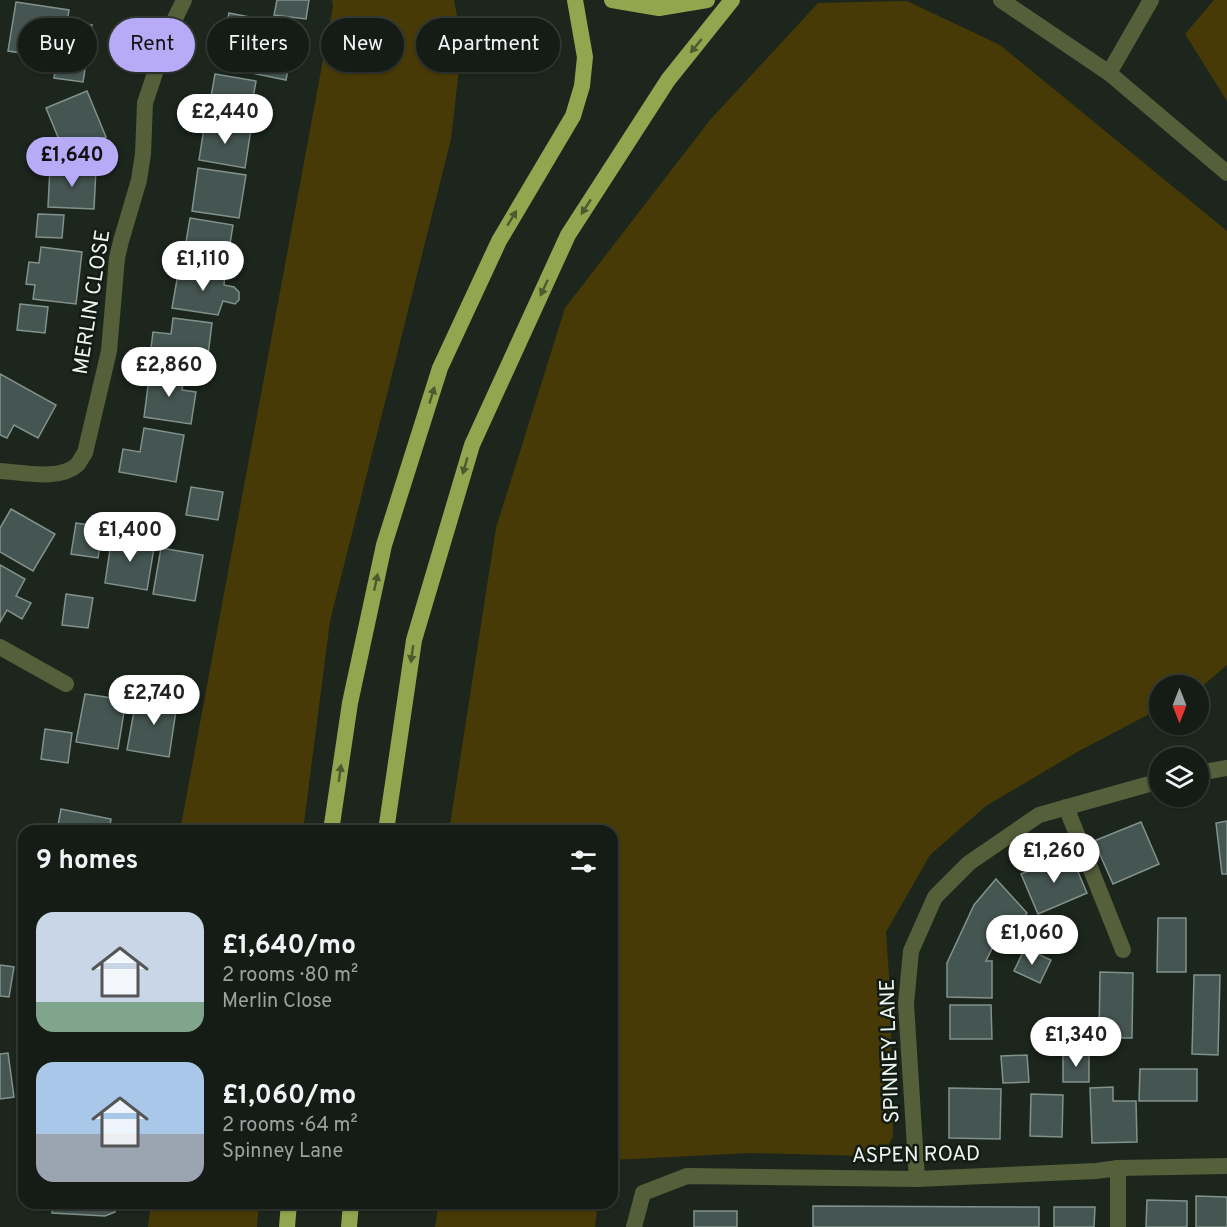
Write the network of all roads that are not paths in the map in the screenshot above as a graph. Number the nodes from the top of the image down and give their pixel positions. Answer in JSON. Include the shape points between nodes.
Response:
{"nodes":[{"id":1,"x":184,"y":0,"type":"edge"},
{"id":2,"x":575,"y":0,"type":"edge"},
{"id":3,"x":612,"y":0,"type":"edge"},
{"id":4,"x":707,"y":0,"type":"edge"},
{"id":5,"x":732,"y":0,"type":"edge"},
{"id":6,"x":1001,"y":0,"type":"edge"},
{"id":7,"x":1151,"y":0,"type":"edge"},
{"id":8,"x":1109,"y":73,"type":"junction"},
{"id":9,"x":1227,"y":173,"type":"edge"},
{"id":10,"x":0,"y":471,"type":"edge"},
{"id":11,"x":0,"y":647,"type":"edge"},
{"id":12,"x":66,"y":684,"type":"dead end"},
{"id":13,"x":1227,"y":768,"type":"edge"},
{"id":14,"x":1209,"y":771,"type":"edge"},
{"id":15,"x":1149,"y":784,"type":"edge"},
{"id":16,"x":1066,"y":807,"type":"junction"},
{"id":17,"x":333,"y":825,"type":"edge"},
{"id":18,"x":387,"y":825,"type":"edge"},
{"id":19,"x":1123,"y":950,"type":"dead end"},
{"id":20,"x":1227,"y":1166,"type":"edge"},
{"id":21,"x":1118,"y":1168,"type":"junction"},
{"id":22,"x":917,"y":1179,"type":"junction"},
{"id":23,"x":288,"y":1209,"type":"edge"},
{"id":24,"x":350,"y":1209,"type":"edge"},
{"id":25,"x":287,"y":1227,"type":"edge"},
{"id":26,"x":349,"y":1227,"type":"edge"},
{"id":27,"x":634,"y":1227,"type":"edge"},
{"id":28,"x":1118,"y":1227,"type":"edge"}],
"edges":[{"from":1,"to":10,"type":"street","name":"MERLIN CLOSE","via":[[169,31],[145,103],[139,180],[120,241],[109,351],[85,453],[77,465],[50,475]]},
{"from":17,"to":2,"type":"highway","one_way":true,"via":[[350,703],[384,545],[440,368],[499,241],[573,116],[582,86],[585,57]]},
{"from":3,"to":4,"type":"highway","via":[[659,8]]},
{"from":5,"to":18,"type":"highway","one_way":true,"via":[[668,80],[568,235],[472,445],[414,640]]},
{"from":6,"to":8,"type":"street"},
{"from":7,"to":8,"type":"street"},
{"from":8,"to":9,"type":"street"},
{"from":11,"to":12,"type":"street"},
{"from":13,"to":14,"type":"street"},
{"from":15,"to":16,"type":"street","name":"SPINNEY LANE"},
{"from":16,"to":19,"type":"street"},
{"from":16,"to":22,"type":"street","name":"SPINNEY LANE","via":[[1039,814],[969,863],[934,897],[911,951],[906,1004]]},
{"from":20,"to":21,"type":"street","name":"ASPEN ROAD"},
{"from":21,"to":22,"type":"street","name":"ASPEN ROAD"},
{"from":21,"to":28,"type":"street"},
{"from":22,"to":27,"type":"street","name":"ASPEN ROAD","via":[[687,1176],[643,1193]]},
{"from":23,"to":25,"type":"highway"},
{"from":24,"to":26,"type":"highway"}]}
